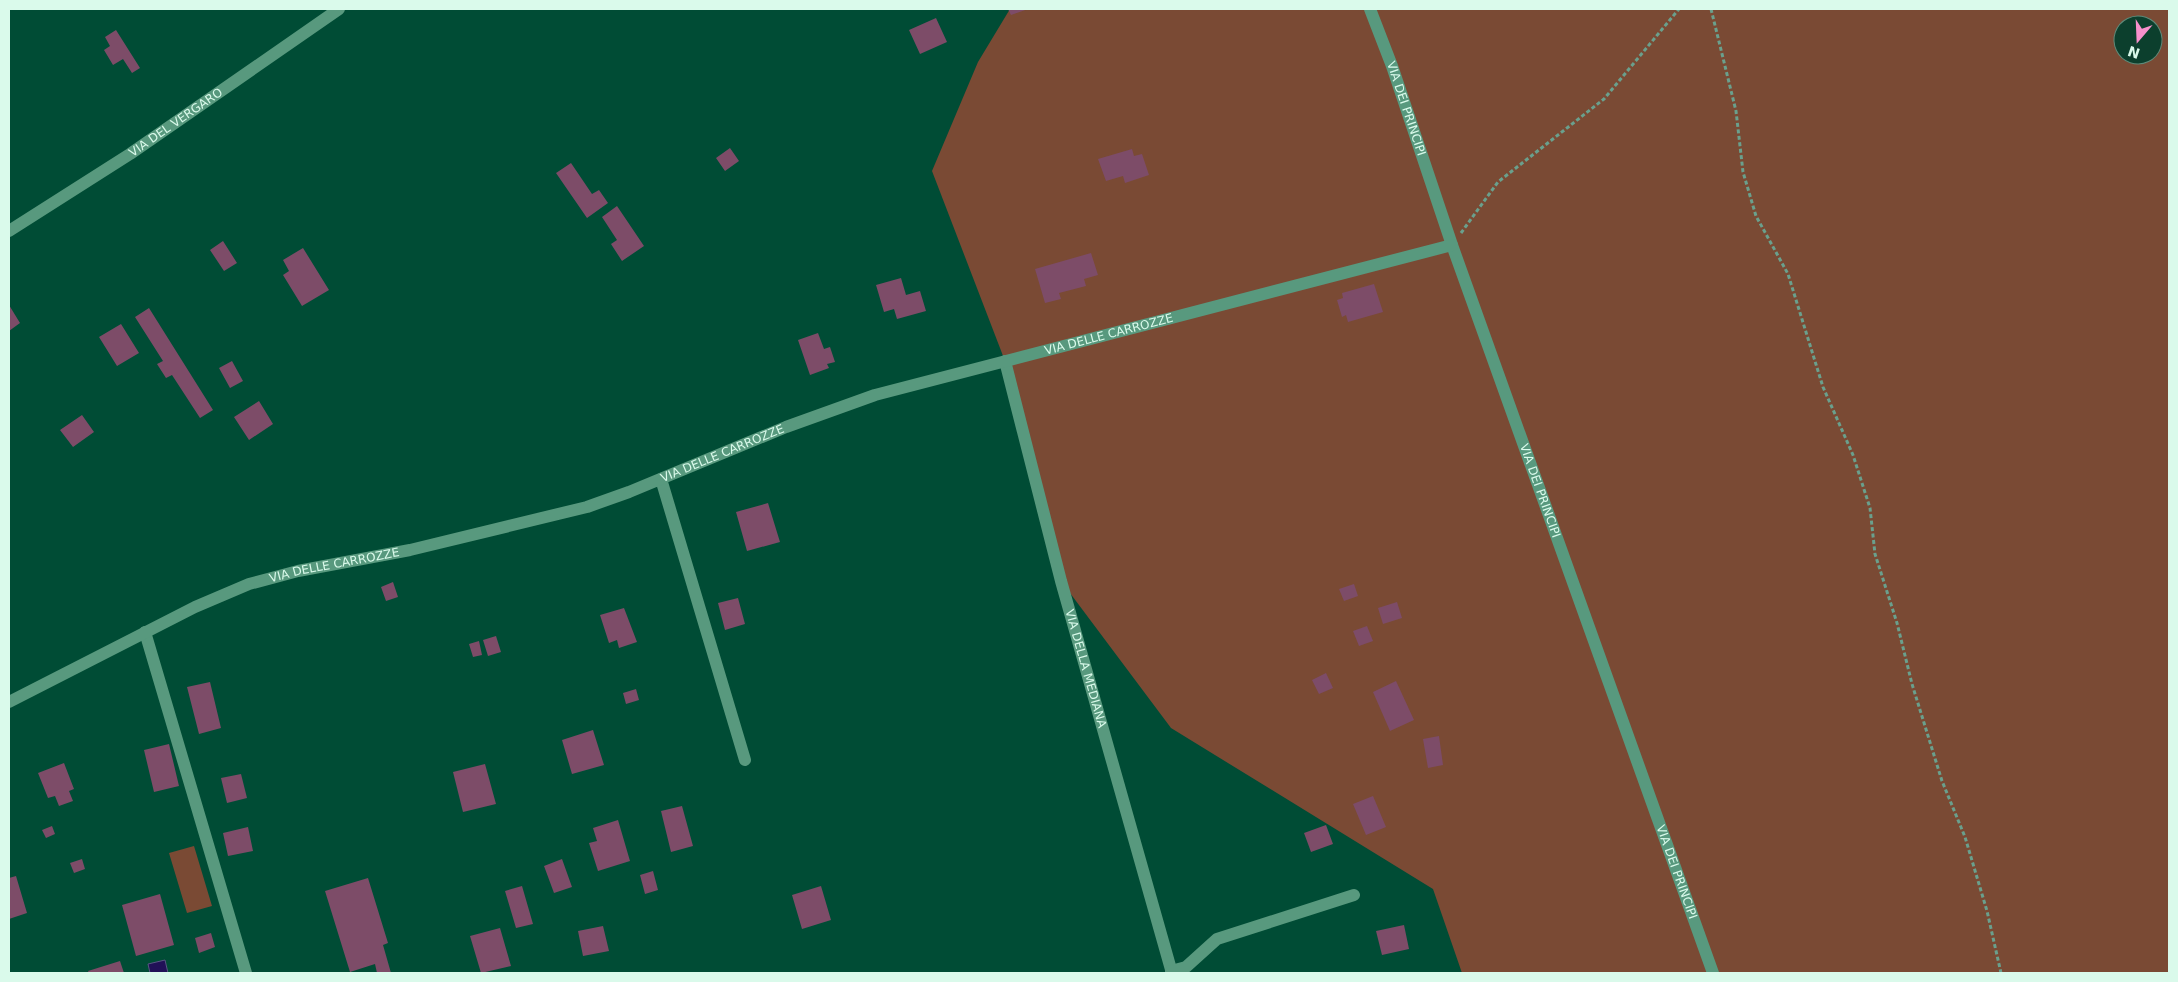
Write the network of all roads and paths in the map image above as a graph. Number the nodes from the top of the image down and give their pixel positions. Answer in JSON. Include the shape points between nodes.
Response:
{"nodes":[{"id":1,"x":339,"y":9,"type":"edge"},
{"id":2,"x":1370,"y":9,"type":"edge"},
{"id":3,"x":1679,"y":9,"type":"edge"},
{"id":4,"x":1710,"y":9,"type":"edge"},
{"id":5,"x":9,"y":231,"type":"edge"},
{"id":6,"x":1452,"y":246,"type":"junction"},
{"id":7,"x":1005,"y":361,"type":"junction"},
{"id":8,"x":661,"y":479,"type":"junction"},
{"id":9,"x":145,"y":632,"type":"junction"},
{"id":10,"x":9,"y":702,"type":"edge"},
{"id":11,"x":745,"y":760,"type":"dead end"},
{"id":12,"x":1354,"y":895,"type":"dead end"},
{"id":13,"x":1171,"y":972,"type":"edge"},
{"id":14,"x":246,"y":973,"type":"edge"},
{"id":15,"x":1713,"y":973,"type":"edge"},
{"id":16,"x":2001,"y":973,"type":"edge"}],
"edges":[{"from":1,"to":5,"type":"street","name":"VIA DEL VERGARO","via":[[119,162]]},
{"from":2,"to":6,"type":"street","name":"VIA DEI PRINCIPI"},
{"from":3,"to":6,"type":"path","via":[[1604,99],[1498,182]]},
{"from":4,"to":16,"type":"path","via":[[1734,103],[1743,172],[1756,216],[1788,274],[1823,387],[1853,455],[1870,508],[1876,554],[1912,684],[1942,780],[1965,837]]},
{"from":6,"to":7,"type":"street","name":"VIA DELLE CARROZZE"},
{"from":6,"to":15,"type":"street","name":"VIA DEI PRINCIPI"},
{"from":7,"to":8,"type":"street","name":"VIA DELLE CARROZZE","via":[[851,403]]},
{"from":7,"to":13,"type":"street","name":"VIA DELLA MEDIANA","via":[[1061,581]]},
{"from":8,"to":9,"type":"street","name":"VIA DELLE CARROZZE","via":[[569,512],[410,550],[258,581]]},
{"from":8,"to":11,"type":"street"},
{"from":9,"to":10,"type":"street","name":"VIA DELLE CARROZZE"},
{"from":9,"to":14,"type":"street"},
{"from":12,"to":13,"type":"street","via":[[1217,939],[1186,967]]}]}
